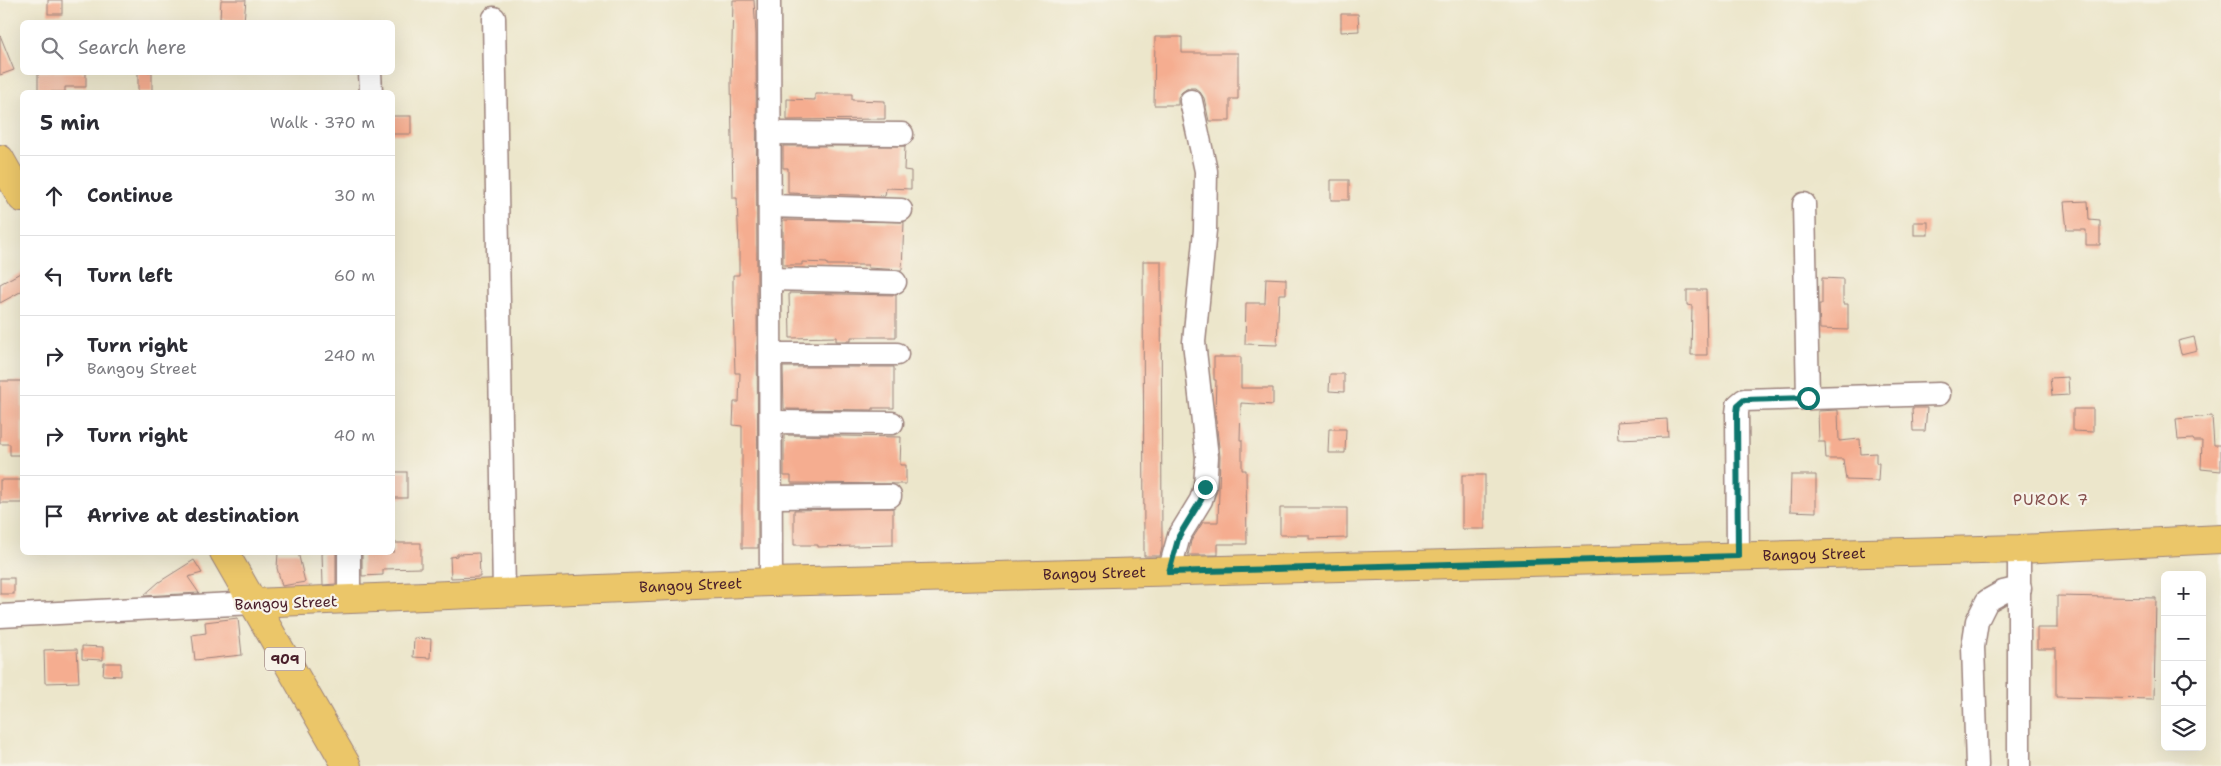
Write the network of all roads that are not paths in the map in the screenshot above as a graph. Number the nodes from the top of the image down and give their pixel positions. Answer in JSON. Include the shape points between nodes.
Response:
{"nodes":[{"id":1,"x":769,"y":0,"type":"edge"},
{"id":2,"x":494,"y":18,"type":"dead end"},
{"id":3,"x":370,"y":75,"type":"edge"},
{"id":4,"x":371,"y":90,"type":"edge"},
{"id":5,"x":1191,"y":101,"type":"dead end"},
{"id":6,"x":770,"y":133,"type":"junction"},
{"id":7,"x":902,"y":134,"type":"dead end"},
{"id":8,"x":0,"y":159,"type":"edge"},
{"id":9,"x":20,"y":194,"type":"edge"},
{"id":10,"x":1804,"y":204,"type":"dead end"},
{"id":11,"x":770,"y":206,"type":"junction"},
{"id":12,"x":901,"y":210,"type":"dead end"},
{"id":13,"x":771,"y":279,"type":"junction"},
{"id":14,"x":895,"y":282,"type":"dead end"},
{"id":15,"x":771,"y":354,"type":"junction"},
{"id":16,"x":897,"y":354,"type":"dead end"},
{"id":17,"x":1939,"y":394,"type":"dead end"},
{"id":18,"x":1808,"y":398,"type":"junction"},
{"id":19,"x":772,"y":422,"type":"junction"},
{"id":20,"x":892,"y":423,"type":"dead end"},
{"id":21,"x":890,"y":496,"type":"dead end"},
{"id":22,"x":772,"y":497,"type":"junction"},
{"id":23,"x":2221,"y":539,"type":"edge"},
{"id":24,"x":2018,"y":549,"type":"junction"},
{"id":25,"x":226,"y":555,"type":"edge"},
{"id":26,"x":349,"y":555,"type":"edge"},
{"id":27,"x":1738,"y":556,"type":"junction"},
{"id":28,"x":1169,"y":572,"type":"junction"},
{"id":29,"x":771,"y":582,"type":"junction"},
{"id":30,"x":2020,"y":588,"type":"junction"},
{"id":31,"x":504,"y":593,"type":"junction"},
{"id":32,"x":349,"y":600,"type":"junction"},
{"id":33,"x":253,"y":604,"type":"junction"},
{"id":34,"x":0,"y":616,"type":"edge"},
{"id":35,"x":347,"y":766,"type":"edge"},
{"id":36,"x":1976,"y":766,"type":"edge"},
{"id":37,"x":2019,"y":766,"type":"edge"}],
"edges":[{"from":1,"to":6,"type":"street"},
{"from":2,"to":31,"type":"street"},
{"from":3,"to":4,"type":"street"},
{"from":5,"to":28,"type":"street","via":[[1206,170],[1205,230],[1194,342],[1205,427],[1207,473],[1201,500],[1179,536]]},
{"from":6,"to":7,"type":"street"},
{"from":6,"to":11,"type":"street"},
{"from":8,"to":9,"type":"main road"},
{"from":10,"to":18,"type":"street"},
{"from":11,"to":12,"type":"street"},
{"from":11,"to":13,"type":"street"},
{"from":13,"to":14,"type":"street"},
{"from":13,"to":15,"type":"street"},
{"from":15,"to":16,"type":"street"},
{"from":15,"to":19,"type":"street"},
{"from":17,"to":18,"type":"street"},
{"from":18,"to":27,"type":"street","via":[[1744,400],[1738,405]]},
{"from":19,"to":20,"type":"street"},
{"from":19,"to":22,"type":"street"},
{"from":21,"to":22,"type":"street"},
{"from":22,"to":29,"type":"street"},
{"from":23,"to":24,"type":"main road","name":"Bangoy Street"},
{"from":24,"to":27,"type":"main road","name":"Bangoy Street"},
{"from":24,"to":30,"type":"street"},
{"from":25,"to":33,"type":"main road","number":"909"},
{"from":26,"to":32,"type":"street"},
{"from":27,"to":28,"type":"main road","name":"Bangoy Street"},
{"from":28,"to":29,"type":"main road","name":"Bangoy Street"},
{"from":29,"to":31,"type":"main road","name":"Bangoy Street"},
{"from":30,"to":36,"type":"street","via":[[2003,592],[1987,601],[1977,621],[1973,648]]},
{"from":30,"to":37,"type":"street"},
{"from":31,"to":32,"type":"main road","name":"Bangoy Street"},
{"from":32,"to":33,"type":"main road","name":"Bangoy Street"},
{"from":33,"to":34,"type":"street","name":"Bangoy Street"},
{"from":33,"to":35,"type":"main road","number":"909"}]}
